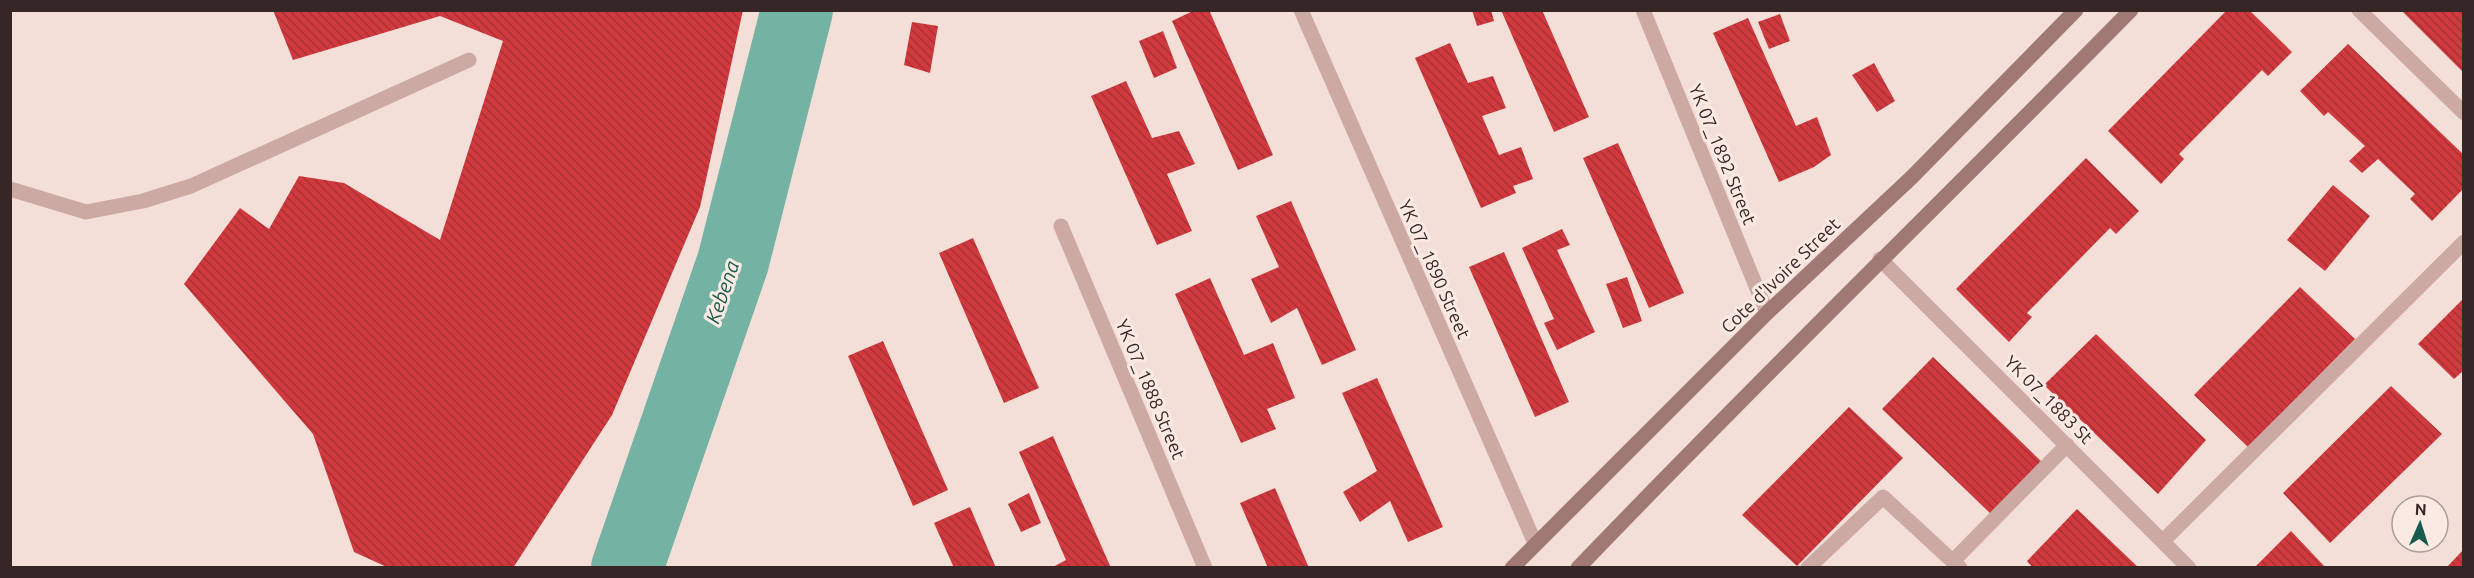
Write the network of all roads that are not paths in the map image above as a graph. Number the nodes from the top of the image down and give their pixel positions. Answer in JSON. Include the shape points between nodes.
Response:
{"nodes":[{"id":1,"x":1301,"y":10,"type":"edge"},
{"id":2,"x":1643,"y":10,"type":"edge"},
{"id":3,"x":2076,"y":10,"type":"edge"},
{"id":4,"x":2131,"y":10,"type":"edge"},
{"id":5,"x":2359,"y":10,"type":"edge"},
{"id":6,"x":469,"y":60,"type":"dead end"},
{"id":7,"x":2463,"y":113,"type":"edge"},
{"id":8,"x":10,"y":189,"type":"edge"},
{"id":9,"x":1060,"y":226,"type":"dead end"},
{"id":10,"x":2463,"y":242,"type":"edge"},
{"id":11,"x":1880,"y":259,"type":"junction"},
{"id":12,"x":1767,"y":313,"type":"junction"},
{"id":13,"x":2067,"y":445,"type":"junction"},
{"id":14,"x":2163,"y":541,"type":"junction"},
{"id":15,"x":1535,"y":543,"type":"junction"},
{"id":16,"x":1956,"y":564,"type":"edge"},
{"id":17,"x":1205,"y":567,"type":"edge"},
{"id":18,"x":1512,"y":567,"type":"edge"},
{"id":19,"x":1578,"y":567,"type":"edge"},
{"id":20,"x":1808,"y":567,"type":"edge"},
{"id":21,"x":2189,"y":567,"type":"edge"}],
"edges":[{"from":1,"to":15,"type":"street","name":"YK 07_1890 Street"},
{"from":2,"to":12,"type":"street","name":"YK 07_1892 Street"},
{"from":3,"to":12,"type":"main road","name":"Cote d'Ivoire Street","via":[[1912,177]]},
{"from":4,"to":11,"type":"main road"},
{"from":5,"to":7,"type":"street"},
{"from":6,"to":8,"type":"street","via":[[191,186],[144,201],[86,212]]},
{"from":9,"to":17,"type":"street","name":"YK 07_1888 Street"},
{"from":10,"to":14,"type":"street"},
{"from":11,"to":13,"type":"street","name":"YK 07_1883 St"},
{"from":11,"to":19,"type":"main road"},
{"from":12,"to":15,"type":"main road","name":"Cote d'Ivoire Street"},
{"from":13,"to":14,"type":"street","name":"YK 07_1883 St"},
{"from":13,"to":16,"type":"street"},
{"from":14,"to":21,"type":"street","name":"YK 07_1883 St"},
{"from":15,"to":18,"type":"main road","name":"Cote d'Ivoire Street"},
{"from":16,"to":20,"type":"street","via":[[1883,497]]}]}
